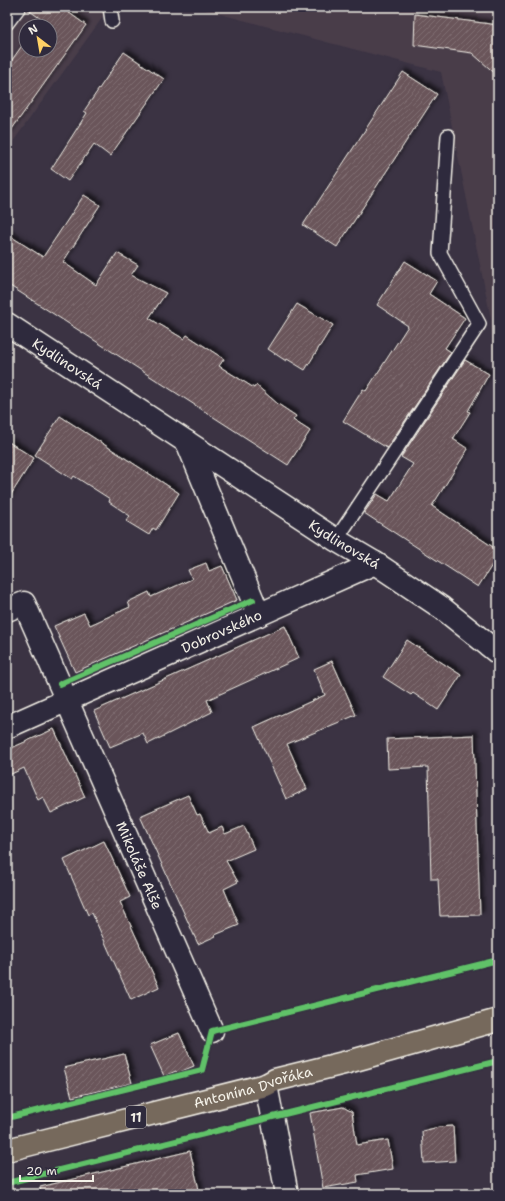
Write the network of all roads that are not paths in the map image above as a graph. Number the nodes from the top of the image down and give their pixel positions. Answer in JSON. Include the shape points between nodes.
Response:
{"nodes":[{"id":1,"x":19,"y":7,"type":"edge"},
{"id":2,"x":110,"y":7,"type":"edge"},
{"id":3,"x":112,"y":21,"type":"dead end"},
{"id":4,"x":7,"y":23,"type":"edge"},
{"id":5,"x":448,"y":136,"type":"dead end"},
{"id":6,"x":7,"y":324,"type":"edge"},
{"id":7,"x":187,"y":442,"type":"junction"},
{"id":8,"x":336,"y":540,"type":"junction"},
{"id":9,"x":375,"y":563,"type":"junction"},
{"id":10,"x":7,"y":610,"type":"edge"},
{"id":11,"x":259,"y":615,"type":"junction"},
{"id":12,"x":498,"y":653,"type":"edge"},
{"id":13,"x":68,"y":700,"type":"junction"},
{"id":14,"x":9,"y":721,"type":"edge"},
{"id":15,"x":498,"y":1020,"type":"edge"},
{"id":16,"x":212,"y":1031,"type":"dead end"},
{"id":17,"x":266,"y":1085,"type":"junction"},
{"id":18,"x":7,"y":1150,"type":"edge"},
{"id":19,"x":287,"y":1194,"type":"edge"}],
"edges":[{"from":1,"to":4,"type":"lane"},
{"from":2,"to":3,"type":"lane"},
{"from":5,"to":8,"type":"lane","via":[[440,254],[479,324]]},
{"from":6,"to":7,"type":"street","name":"Kydlinovská"},
{"from":7,"to":8,"type":"street","name":"Kydlinovská"},
{"from":7,"to":11,"type":"street"},
{"from":8,"to":9,"type":"street","name":"Kydlinovská"},
{"from":9,"to":11,"type":"street","name":"Dobrovského"},
{"from":9,"to":12,"type":"street","name":"Kydlinovská","via":[[442,608]]},
{"from":10,"to":13,"type":"street","via":[[24,603]]},
{"from":11,"to":13,"type":"street","name":"Dobrovského"},
{"from":13,"to":14,"type":"street","name":"Dobrovského"},
{"from":13,"to":16,"type":"street","name":"Mikoláše Alše"},
{"from":15,"to":17,"type":"main road","name":"Antonína Dvořáka","number":"11","via":[[275,1080]]},
{"from":17,"to":18,"type":"main road","name":"Antonína Dvořáka","number":"11"},
{"from":17,"to":19,"type":"street"}]}
